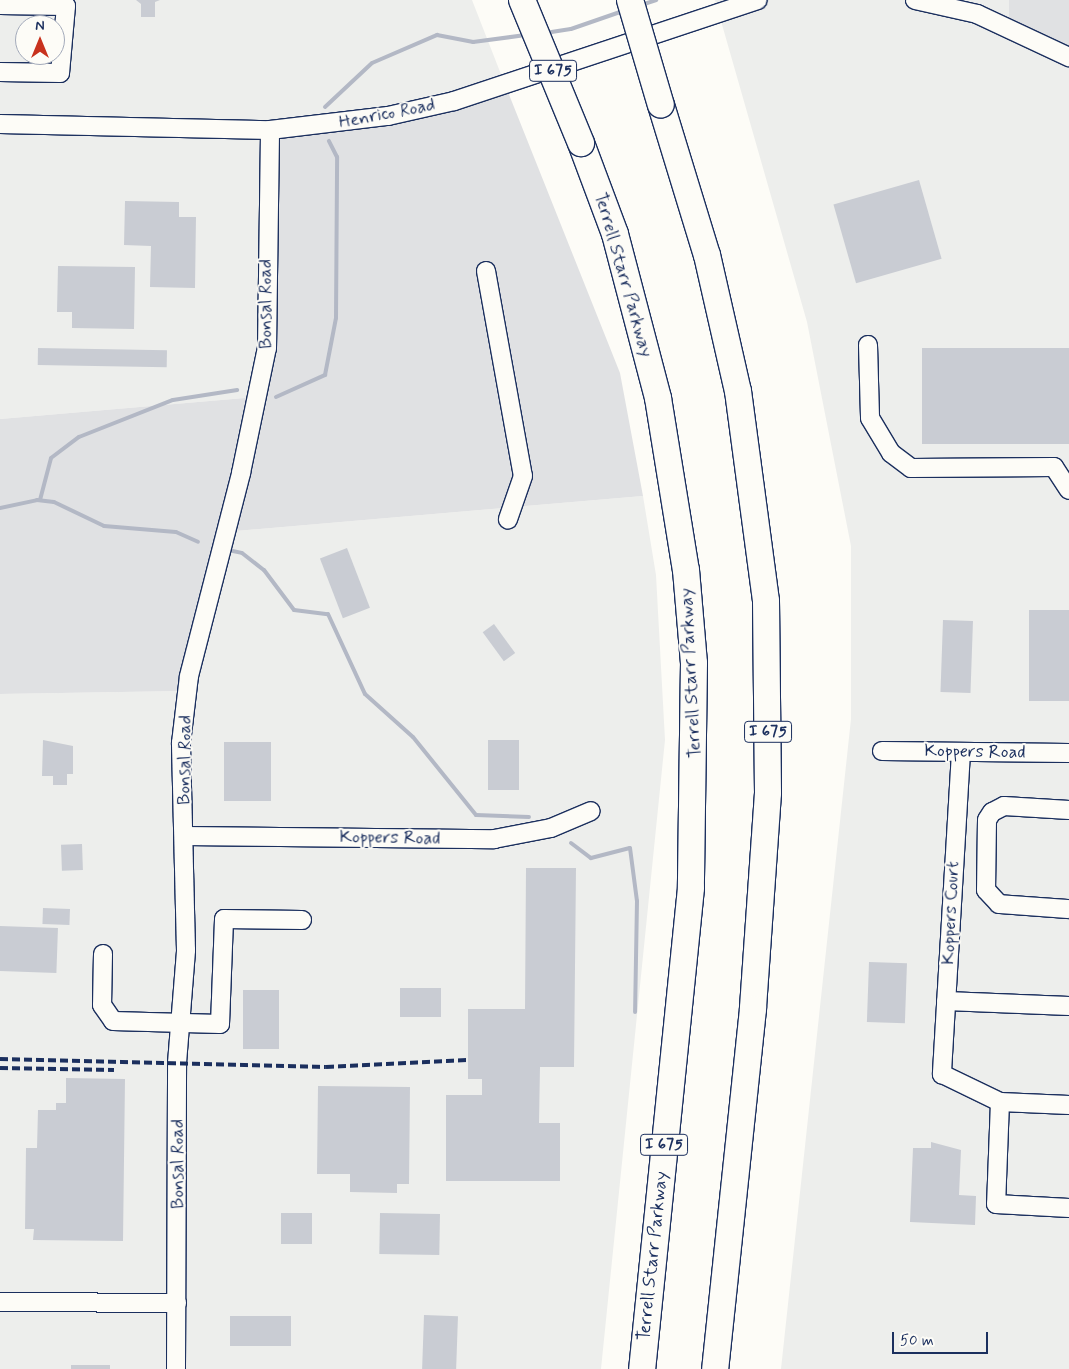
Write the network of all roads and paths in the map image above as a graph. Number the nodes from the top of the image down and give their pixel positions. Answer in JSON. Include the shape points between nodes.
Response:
{"nodes":[{"id":1,"x":522,"y":0,"type":"edge"},
{"id":2,"x":630,"y":0,"type":"edge"},
{"id":3,"x":758,"y":0,"type":"edge"},
{"id":4,"x":915,"y":0,"type":"edge"},
{"id":5,"x":0,"y":5,"type":"edge"},
{"id":6,"x":1069,"y":58,"type":"edge"},
{"id":7,"x":0,"y":72,"type":"edge"},
{"id":8,"x":0,"y":124,"type":"edge"},
{"id":9,"x":270,"y":130,"type":"junction"},
{"id":10,"x":486,"y":271,"type":"dead end"},
{"id":11,"x":868,"y":345,"type":"dead end"},
{"id":12,"x":1069,"y":490,"type":"edge"},
{"id":13,"x":508,"y":519,"type":"dead end"},
{"id":14,"x":882,"y":751,"type":"dead end"},
{"id":15,"x":961,"y":752,"type":"junction"},
{"id":16,"x":1069,"y":754,"type":"edge"},
{"id":17,"x":1069,"y":810,"type":"edge"},
{"id":18,"x":590,"y":811,"type":"dead end"},
{"id":19,"x":185,"y":836,"type":"junction"},
{"id":20,"x":1069,"y":909,"type":"edge"},
{"id":21,"x":302,"y":920,"type":"dead end"},
{"id":22,"x":103,"y":954,"type":"dead end"},
{"id":23,"x":946,"y":1000,"type":"junction"},
{"id":24,"x":1069,"y":1006,"type":"edge"},
{"id":25,"x":180,"y":1025,"type":"junction"},
{"id":26,"x":1000,"y":1102,"type":"junction"},
{"id":27,"x":1069,"y":1105,"type":"edge"},
{"id":28,"x":1069,"y":1208,"type":"edge"},
{"id":29,"x":0,"y":1302,"type":"edge"},
{"id":30,"x":177,"y":1303,"type":"junction"},
{"id":31,"x":176,"y":1369,"type":"edge"},
{"id":32,"x":642,"y":1369,"type":"edge"},
{"id":33,"x":715,"y":1369,"type":"edge"}],
"edges":[{"from":1,"to":32,"type":"highway","name":"Terrell Starr Parkway","number":"I 675","bridge":true,"via":[[615,234],[658,398],[686,570],[694,663],[691,888]]},
{"from":2,"to":33,"type":"highway","number":"I 675","bridge":true,"via":[[707,255],[738,391],[766,601],[766,823],[754,1009]]},
{"from":3,"to":9,"type":"street","name":"Henrico Road","via":[[454,101],[320,127]]},
{"from":4,"to":6,"type":"street","via":[[977,14]]},
{"from":5,"to":7,"type":"street","via":[[66,6],[60,73]]},
{"from":8,"to":9,"type":"street","name":"Henrico Road"},
{"from":9,"to":19,"type":"street","name":"Bonsal Road","via":[[267,348],[241,472],[189,676],[181,743]]},
{"from":10,"to":13,"type":"street","via":[[523,476]]},
{"from":11,"to":12,"type":"street","via":[[870,418],[891,453],[911,468],[1054,467]]},
{"from":14,"to":15,"type":"street","name":"Koppers Road"},
{"from":15,"to":16,"type":"street","name":"Koppers Road"},
{"from":15,"to":23,"type":"street","name":"Koppers Court"},
{"from":17,"to":20,"type":"street","via":[[1004,806],[992,812],[987,820],[986,890],[990,898],[1009,907]]},
{"from":18,"to":19,"type":"street","name":"Koppers Road","via":[[552,828],[494,839]]},
{"from":19,"to":25,"type":"street","name":"Bonsal Road","via":[[186,950]]},
{"from":21,"to":25,"type":"street","via":[[224,919],[220,1024]]},
{"from":22,"to":25,"type":"street","via":[[102,1005],[113,1021]]},
{"from":23,"to":24,"type":"street"},
{"from":23,"to":26,"type":"street","name":"Koppers Court","via":[[942,1074]]},
{"from":25,"to":30,"type":"street","name":"Bonsal Road"},
{"from":26,"to":27,"type":"street"},
{"from":26,"to":28,"type":"street","via":[[996,1204]]},
{"from":29,"to":30,"type":"street"},
{"from":30,"to":31,"type":"street","name":"Bonsal Road"}]}
